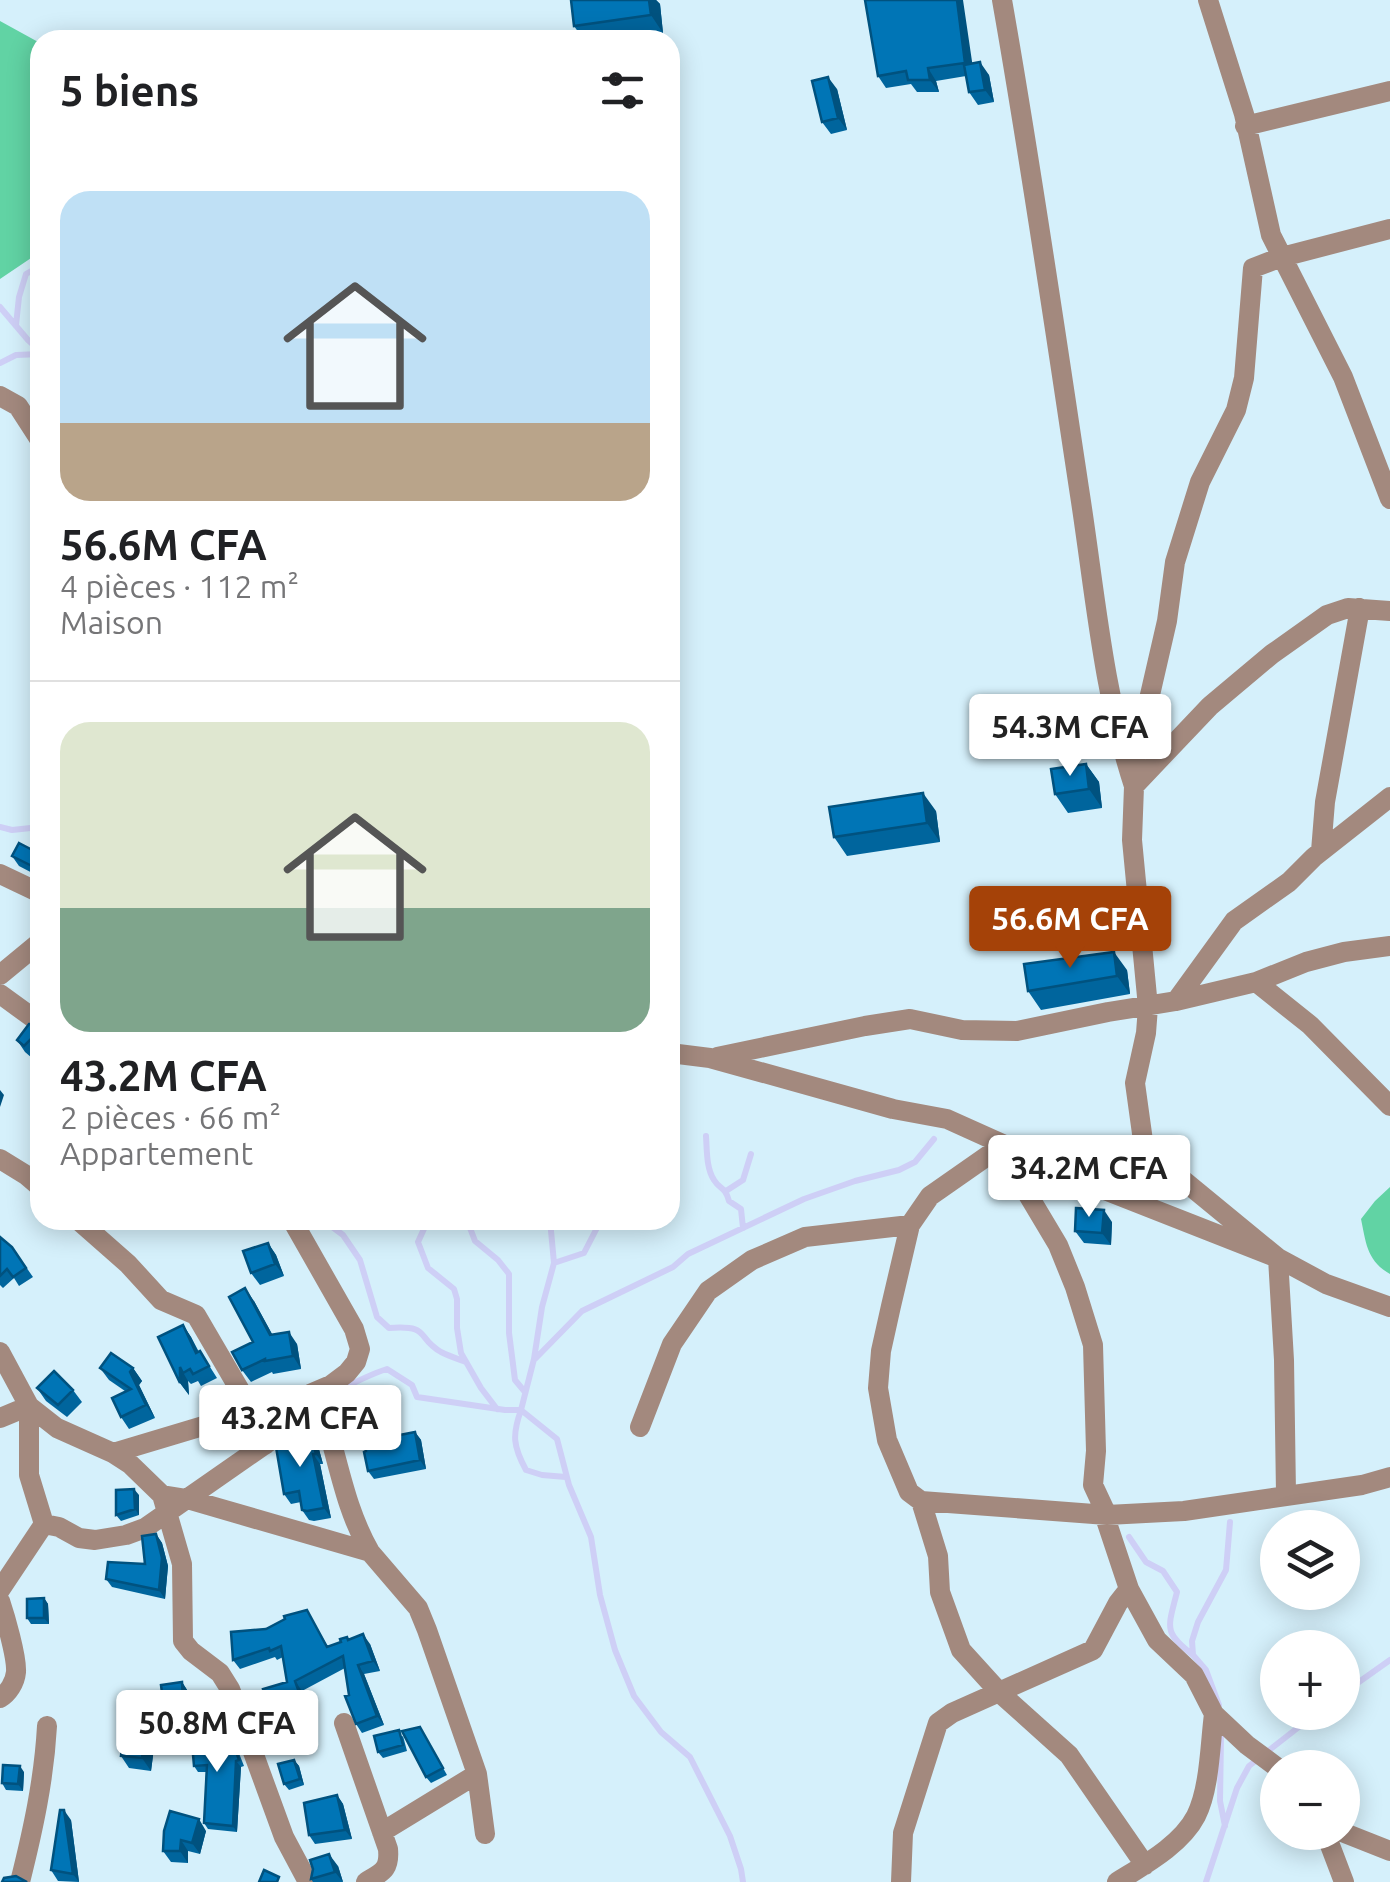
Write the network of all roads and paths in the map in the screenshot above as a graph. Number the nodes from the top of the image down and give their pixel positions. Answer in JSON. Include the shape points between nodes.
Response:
{"nodes":[{"id":1,"x":1002,"y":0,"type":"edge"},
{"id":2,"x":1208,"y":0,"type":"edge"},
{"id":3,"x":1390,"y":91,"type":"edge"},
{"id":4,"x":1246,"y":126,"type":"junction"},
{"id":5,"x":1390,"y":229,"type":"edge"},
{"id":6,"x":1282,"y":257,"type":"junction"},
{"id":7,"x":0,"y":396,"type":"edge"},
{"id":8,"x":30,"y":425,"type":"edge"},
{"id":9,"x":1390,"y":499,"type":"edge"},
{"id":10,"x":1360,"y":608,"type":"junction"},
{"id":11,"x":1390,"y":611,"type":"edge"},
{"id":12,"x":1134,"y":786,"type":"junction"},
{"id":13,"x":1390,"y":796,"type":"edge"},
{"id":14,"x":1320,"y":851,"type":"junction"},
{"id":15,"x":0,"y":874,"type":"edge"},
{"id":16,"x":30,"y":888,"type":"edge"},
{"id":17,"x":1390,"y":946,"type":"edge"},
{"id":18,"x":30,"y":950,"type":"edge"},
{"id":19,"x":0,"y":975,"type":"edge"},
{"id":20,"x":1256,"y":982,"type":"junction"},
{"id":21,"x":0,"y":994,"type":"edge"},
{"id":22,"x":1176,"y":1001,"type":"junction"},
{"id":23,"x":1148,"y":1006,"type":"junction"},
{"id":24,"x":30,"y":1016,"type":"edge"},
{"id":25,"x":680,"y":1054,"type":"edge"},
{"id":26,"x":710,"y":1058,"type":"junction"},
{"id":27,"x":1390,"y":1106,"type":"edge"},
{"id":28,"x":1002,"y":1145,"type":"junction"},
{"id":29,"x":0,"y":1160,"type":"edge"},
{"id":30,"x":30,"y":1178,"type":"edge"},
{"id":31,"x":910,"y":1226,"type":"junction"},
{"id":32,"x":89,"y":1230,"type":"edge"},
{"id":33,"x":298,"y":1230,"type":"edge"},
{"id":34,"x":1278,"y":1258,"type":"junction"},
{"id":35,"x":1390,"y":1307,"type":"edge"},
{"id":36,"x":0,"y":1352,"type":"edge"},
{"id":37,"x":29,"y":1406,"type":"junction"},
{"id":38,"x":252,"y":1411,"type":"junction"},
{"id":39,"x":0,"y":1418,"type":"edge"},
{"id":40,"x":640,"y":1427,"type":"dead end"},
{"id":41,"x":265,"y":1445,"type":"junction"},
{"id":42,"x":113,"y":1453,"type":"junction"},
{"id":43,"x":1390,"y":1477,"type":"edge"},
{"id":44,"x":1286,"y":1494,"type":"junction"},
{"id":45,"x":187,"y":1499,"type":"junction"},
{"id":46,"x":921,"y":1500,"type":"junction"},
{"id":47,"x":165,"y":1503,"type":"junction"},
{"id":48,"x":1107,"y":1515,"type":"junction"},
{"id":49,"x":44,"y":1524,"type":"junction"},
{"id":50,"x":370,"y":1552,"type":"junction"},
{"id":51,"x":1130,"y":1589,"type":"junction"},
{"id":52,"x":0,"y":1590,"type":"edge"},
{"id":53,"x":0,"y":1601,"type":"edge"},
{"id":54,"x":1000,"y":1693,"type":"junction"},
{"id":55,"x":0,"y":1698,"type":"edge"},
{"id":56,"x":1214,"y":1714,"type":"junction"},
{"id":57,"x":344,"y":1723,"type":"dead end"},
{"id":58,"x":47,"y":1726,"type":"dead end"},
{"id":59,"x":1260,"y":1755,"type":"edge"},
{"id":60,"x":477,"y":1774,"type":"junction"},
{"id":61,"x":382,"y":1832,"type":"junction"},
{"id":62,"x":485,"y":1834,"type":"dead end"},
{"id":63,"x":1360,"y":1839,"type":"edge"},
{"id":64,"x":1332,"y":1850,"type":"edge"},
{"id":65,"x":1390,"y":1850,"type":"edge"},
{"id":66,"x":1145,"y":1864,"type":"junction"},
{"id":67,"x":0,"y":1872,"type":"edge"},
{"id":68,"x":18,"y":1882,"type":"edge"},
{"id":69,"x":308,"y":1882,"type":"edge"},
{"id":70,"x":366,"y":1882,"type":"edge"},
{"id":71,"x":902,"y":1882,"type":"edge"},
{"id":72,"x":1118,"y":1882,"type":"edge"},
{"id":73,"x":1344,"y":1882,"type":"edge"}],
"edges":[{"from":1,"to":12,"type":"street","via":[[1100,632]]},
{"from":2,"to":4,"type":"street"},
{"from":3,"to":4,"type":"street"},
{"from":4,"to":6,"type":"street"},
{"from":5,"to":6,"type":"street"},
{"from":6,"to":9,"type":"street","via":[[1344,376]]},
{"from":6,"to":12,"type":"street","via":[[1254,268],[1244,378],[1236,410],[1200,482],[1176,562]]},
{"from":7,"to":8,"type":"street","via":[[18,406]]},
{"from":10,"to":11,"type":"street"},
{"from":10,"to":12,"type":"street","via":[[1327,615],[1272,654],[1210,706]]},
{"from":10,"to":14,"type":"street"},
{"from":12,"to":23,"type":"street"},
{"from":13,"to":14,"type":"street"},
{"from":14,"to":22,"type":"street","via":[[1234,920]]},
{"from":15,"to":16,"type":"street"},
{"from":17,"to":20,"type":"street","via":[[1306,962]]},
{"from":18,"to":19,"type":"street"},
{"from":20,"to":22,"type":"street"},
{"from":20,"to":27,"type":"street","via":[[1310,1025]]},
{"from":21,"to":24,"type":"street"},
{"from":22,"to":23,"type":"street"},
{"from":23,"to":26,"type":"street","via":[[1017,1031],[893,1021]]},
{"from":23,"to":34,"type":"street","via":[[1135,1083],[1144,1148]]},
{"from":25,"to":26,"type":"street"},
{"from":26,"to":28,"type":"street","via":[[947,1118]]},
{"from":28,"to":31,"type":"street","via":[[930,1196]]},
{"from":28,"to":34,"type":"street"},
{"from":28,"to":48,"type":"street","via":[[1058,1245],[1093,1345],[1093,1485]]},
{"from":29,"to":30,"type":"street"},
{"from":31,"to":40,"type":"street","via":[[805,1236],[752,1260],[708,1292],[672,1344]]},
{"from":31,"to":46,"type":"street","via":[[878,1388],[887,1440],[910,1492]]},
{"from":32,"to":38,"type":"street","via":[[161,1300],[196,1315]]},
{"from":33,"to":38,"type":"street","via":[[360,1348],[347,1374],[331,1384]]},
{"from":34,"to":35,"type":"street"},
{"from":34,"to":44,"type":"street"},
{"from":36,"to":37,"type":"street"},
{"from":37,"to":39,"type":"street"},
{"from":37,"to":42,"type":"street","via":[[57,1428]]},
{"from":37,"to":49,"type":"street","via":[[30,1475]]},
{"from":38,"to":41,"type":"street"},
{"from":38,"to":42,"type":"street"},
{"from":41,"to":45,"type":"street"},
{"from":41,"to":50,"type":"street","via":[[323,1413],[345,1498]]},
{"from":42,"to":47,"type":"street"},
{"from":43,"to":44,"type":"street"},
{"from":44,"to":48,"type":"street"},
{"from":45,"to":47,"type":"street"},
{"from":45,"to":50,"type":"street"},
{"from":46,"to":48,"type":"street"},
{"from":46,"to":54,"type":"street","via":[[960,1650]]},
{"from":47,"to":49,"type":"street","via":[[145,1528],[95,1540]]},
{"from":47,"to":69,"type":"street","via":[[182,1564],[183,1641],[230,1689],[284,1837]]},
{"from":48,"to":51,"type":"street"},
{"from":49,"to":52,"type":"street"},
{"from":50,"to":60,"type":"street","via":[[418,1608]]},
{"from":51,"to":54,"type":"street","via":[[1092,1650]]},
{"from":51,"to":56,"type":"street","via":[[1157,1640],[1194,1675]]},
{"from":53,"to":55,"type":"street","via":[[16,1672]]},
{"from":54,"to":66,"type":"street","via":[[1070,1755]]},
{"from":54,"to":71,"type":"street","via":[[938,1723],[903,1833]]},
{"from":56,"to":59,"type":"street"},
{"from":56,"to":66,"type":"street","via":[[1195,1819]]},
{"from":57,"to":61,"type":"street"},
{"from":58,"to":68,"type":"street","via":[[38,1809]]},
{"from":60,"to":61,"type":"street"},
{"from":60,"to":62,"type":"street"},
{"from":61,"to":70,"type":"street","via":[[390,1862]]},
{"from":63,"to":65,"type":"street"},
{"from":64,"to":73,"type":"street"},
{"from":66,"to":72,"type":"street"},
{"from":67,"to":68,"type":"street"}]}
